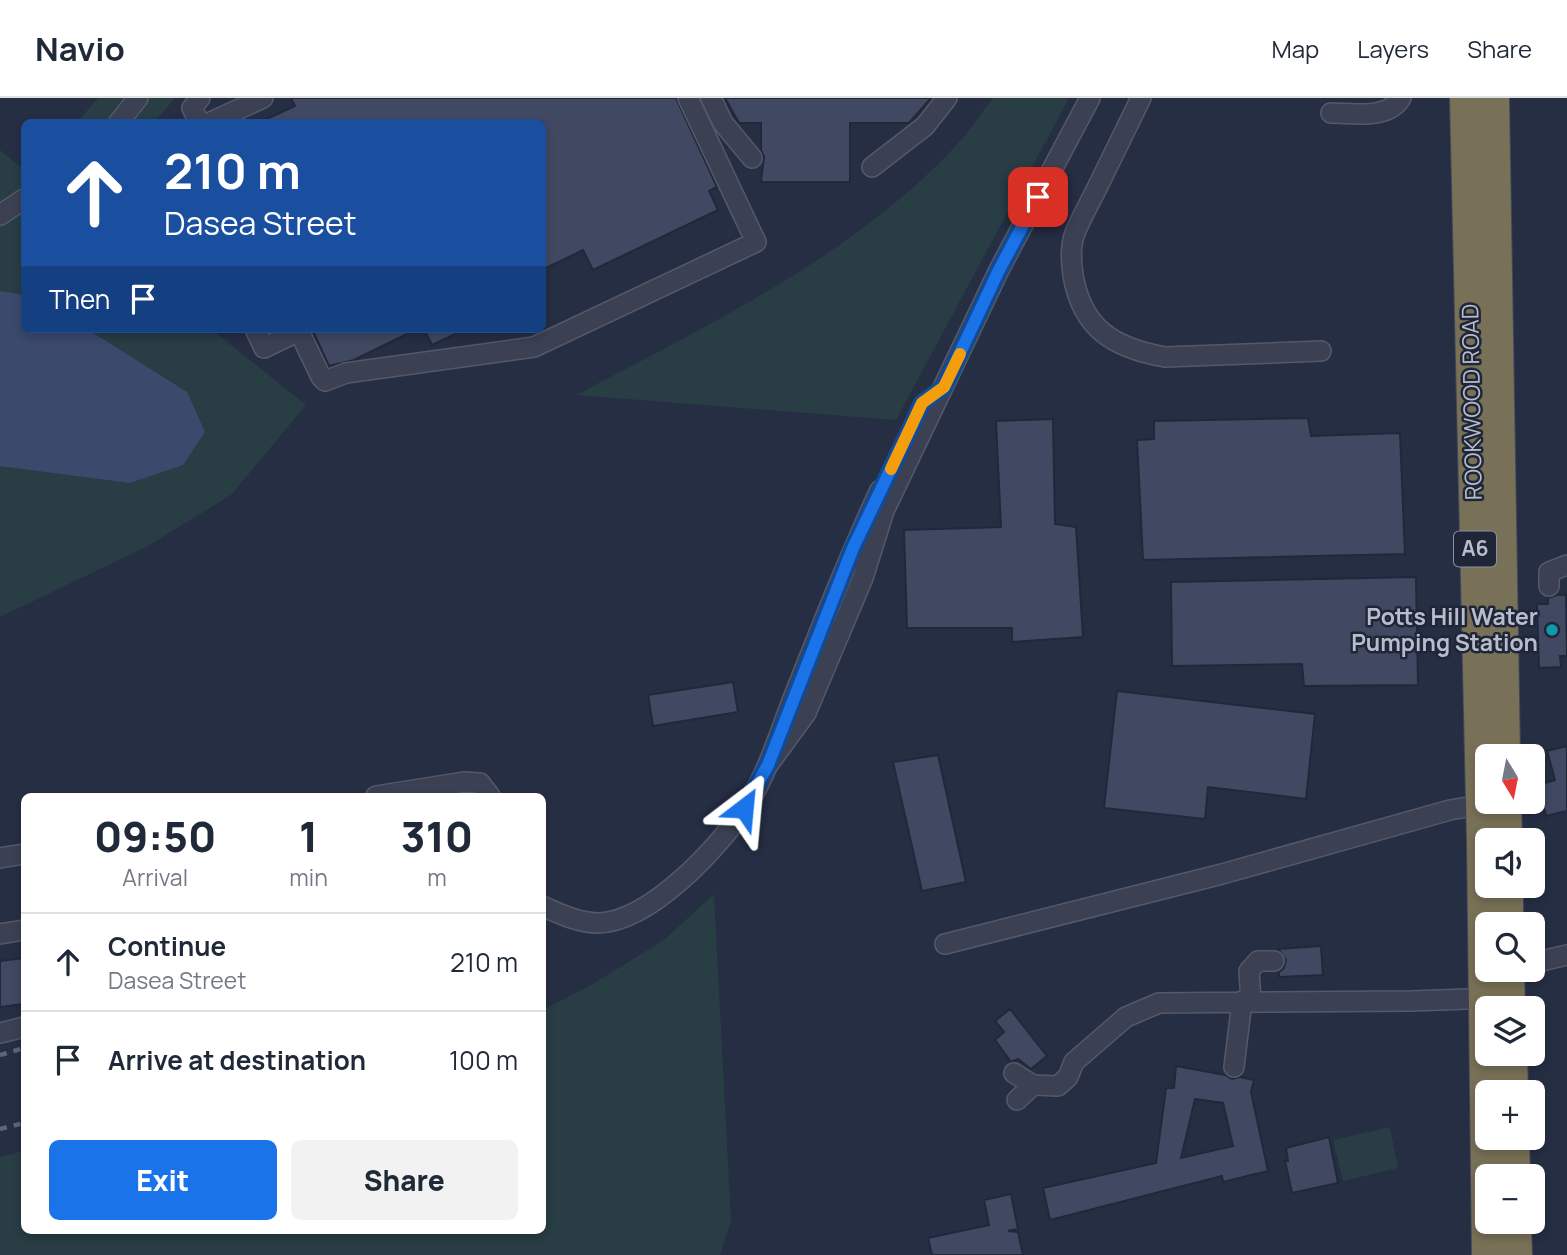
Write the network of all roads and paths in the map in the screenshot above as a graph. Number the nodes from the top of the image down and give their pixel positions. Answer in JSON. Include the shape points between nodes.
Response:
{"nodes":[{"id":1,"x":138,"y":98,"type":"edge"},
{"id":2,"x":263,"y":98,"type":"edge"},
{"id":3,"x":688,"y":98,"type":"edge"},
{"id":4,"x":711,"y":98,"type":"edge"},
{"id":5,"x":947,"y":98,"type":"edge"},
{"id":6,"x":1090,"y":98,"type":"edge"},
{"id":7,"x":1142,"y":98,"type":"edge"},
{"id":8,"x":1401,"y":98,"type":"edge"},
{"id":9,"x":1465,"y":98,"type":"edge"},
{"id":10,"x":1494,"y":98,"type":"edge"},
{"id":11,"x":1331,"y":113,"type":"dead end"},
{"id":12,"x":120,"y":119,"type":"edge"},
{"id":13,"x":218,"y":119,"type":"edge"},
{"id":14,"x":752,"y":158,"type":"dead end"},
{"id":15,"x":872,"y":167,"type":"dead end"},
{"id":16,"x":21,"y":201,"type":"edge"},
{"id":17,"x":0,"y":215,"type":"edge"},
{"id":18,"x":257,"y":333,"type":"edge"},
{"id":19,"x":293,"y":333,"type":"edge"},
{"id":20,"x":300,"y":333,"type":"edge"},
{"id":21,"x":1321,"y":351,"type":"dead end"},
{"id":22,"x":944,"y":387,"type":"junction"},
{"id":23,"x":1567,"y":565,"type":"edge"},
{"id":24,"x":1549,"y":586,"type":"dead end"},
{"id":25,"x":1494,"y":744,"type":"edge"},
{"id":26,"x":1505,"y":744,"type":"edge"},
{"id":27,"x":768,"y":765,"type":"junction"},
{"id":28,"x":395,"y":793,"type":"edge"},
{"id":29,"x":488,"y":793,"type":"edge"},
{"id":30,"x":1475,"y":808,"type":"edge"},
{"id":31,"x":1497,"y":814,"type":"edge"},
{"id":32,"x":21,"y":854,"type":"edge"},
{"id":33,"x":0,"y":858,"type":"edge"},
{"id":34,"x":546,"y":908,"type":"edge"},
{"id":35,"x":21,"y":930,"type":"edge"},
{"id":36,"x":0,"y":934,"type":"edge"},
{"id":37,"x":945,"y":944,"type":"dead end"},
{"id":38,"x":1567,"y":955,"type":"edge"},
{"id":39,"x":1545,"y":960,"type":"edge"},
{"id":40,"x":1274,"y":961,"type":"dead end"},
{"id":41,"x":1503,"y":993,"type":"edge"},
{"id":42,"x":1247,"y":1001,"type":"junction"},
{"id":43,"x":21,"y":1028,"type":"edge"},
{"id":44,"x":0,"y":1033,"type":"edge"},
{"id":45,"x":1234,"y":1066,"type":"dead end"},
{"id":46,"x":1014,"y":1073,"type":"dead end"},
{"id":47,"x":1032,"y":1085,"type":"junction"},
{"id":48,"x":1017,"y":1100,"type":"dead end"},
{"id":49,"x":1516,"y":1234,"type":"edge"},
{"id":50,"x":1487,"y":1255,"type":"edge"},
{"id":51,"x":1517,"y":1255,"type":"edge"}],
"edges":[{"from":1,"to":12,"type":"street"},
{"from":2,"to":13,"type":"street"},
{"from":3,"to":20,"type":"street","via":[[756,242],[534,347],[346,373],[326,381]]},
{"from":4,"to":14,"type":"street","via":[[723,123]]},
{"from":5,"to":15,"type":"street","via":[[925,125]]},
{"from":6,"to":22,"type":"street","via":[[999,270]]},
{"from":7,"to":21,"type":"street","via":[[1075,234],[1072,268],[1087,317],[1117,343],[1165,357]]},
{"from":8,"to":11,"type":"street","via":[[1385,112]]},
{"from":9,"to":25,"type":"highway","name":"ROOKWOOD ROAD","number":"A6"},
{"from":10,"to":26,"type":"highway","name":"ROOKWOOD ROAD","number":"A6"},
{"from":16,"to":17,"type":"street"},
{"from":18,"to":19,"type":"street","via":[[264,348]]},
{"from":22,"to":27,"type":"street","via":[[941,409],[876,542],[806,713]]},
{"from":22,"to":27,"type":"street","via":[[922,403],[853,548]]},
{"from":23,"to":24,"type":"street","via":[[1549,572]]},
{"from":27,"to":34,"type":"street","via":[[744,808],[703,859],[660,898],[629,916],[599,923]]},
{"from":28,"to":29,"type":"street","via":[[464,782],[480,783]]},
{"from":30,"to":37,"type":"street"},
{"from":31,"to":41,"type":"highway","name":"ROOKWOOD ROAD","number":"A6"},
{"from":32,"to":33,"type":"street"},
{"from":35,"to":36,"type":"street"},
{"from":38,"to":39,"type":"street"},
{"from":40,"to":42,"type":"street","via":[[1258,961],[1249,971]]},
{"from":41,"to":42,"type":"street"},
{"from":41,"to":50,"type":"highway","number":"A6"},
{"from":42,"to":45,"type":"street"},
{"from":42,"to":47,"type":"street","via":[[1159,1003],[1126,1017],[1074,1062],[1058,1086]]},
{"from":43,"to":44,"type":"street"},
{"from":46,"to":47,"type":"street"},
{"from":47,"to":48,"type":"street"},
{"from":49,"to":51,"type":"highway"}]}
